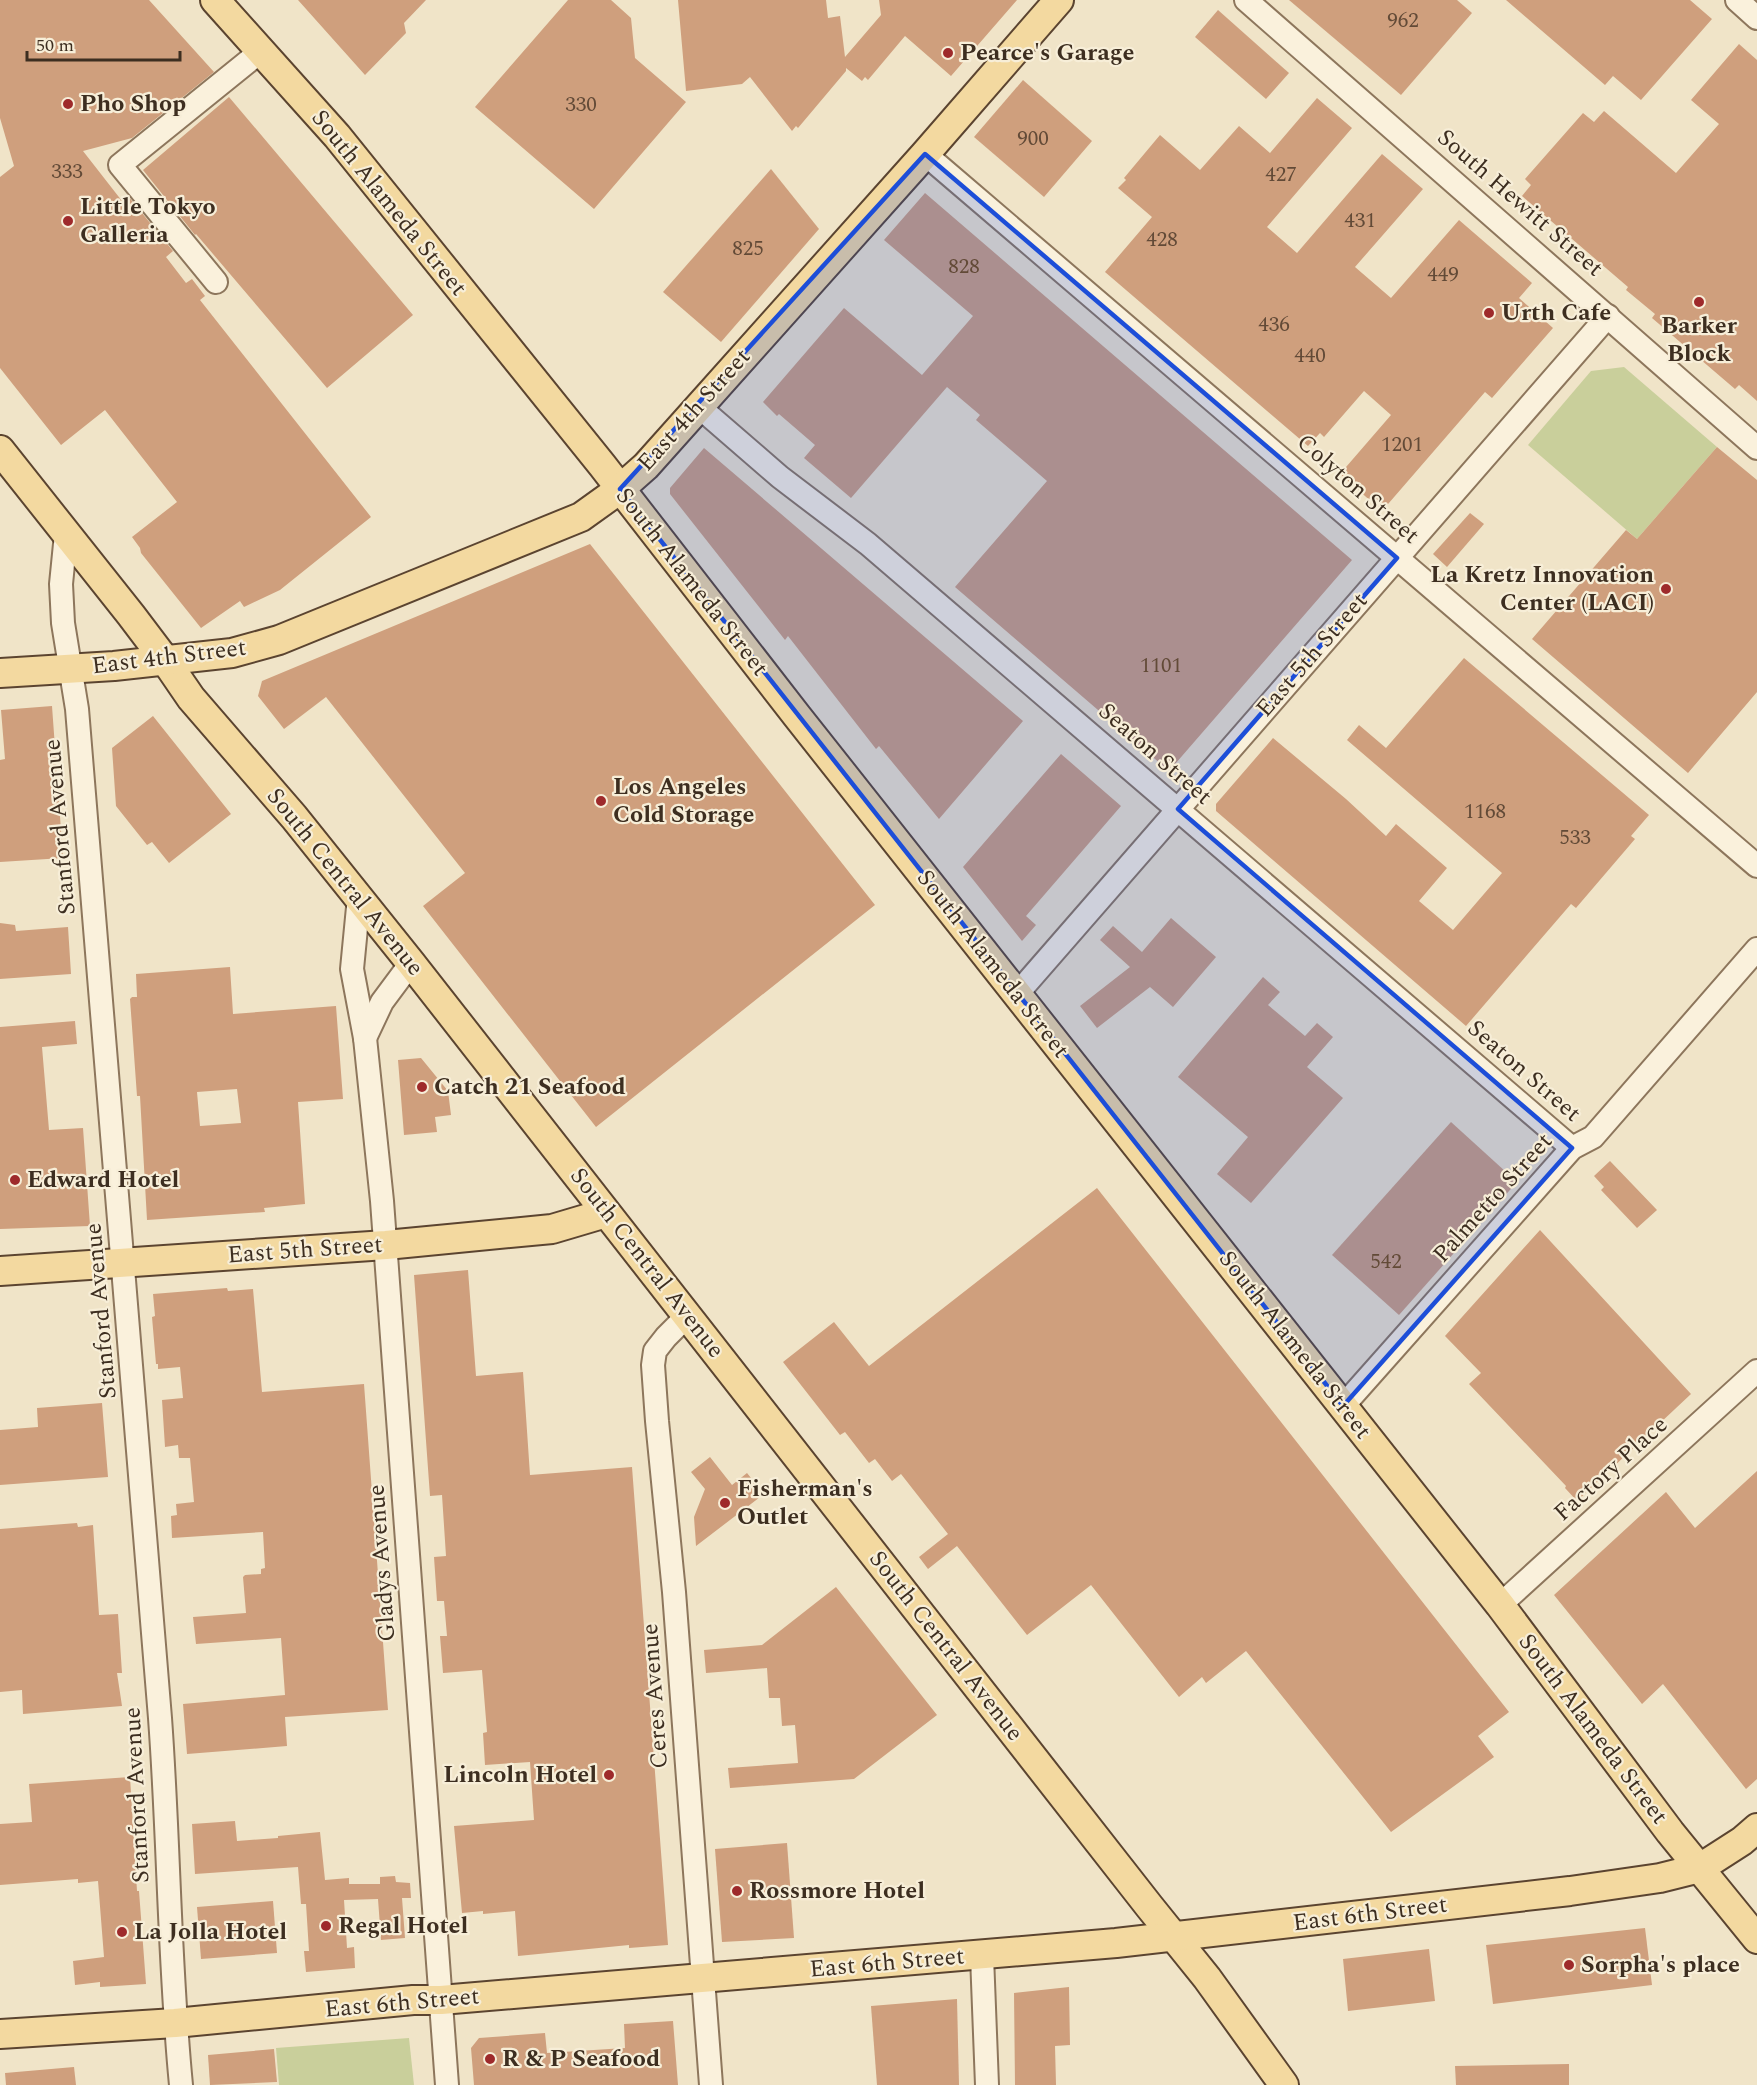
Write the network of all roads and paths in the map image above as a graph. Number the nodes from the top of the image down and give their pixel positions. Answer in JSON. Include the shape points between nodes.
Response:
{"nodes":[{"id":1,"x":215,"y":0,"type":"edge"},
{"id":2,"x":1059,"y":0,"type":"edge"},
{"id":3,"x":1246,"y":0,"type":"edge"},
{"id":4,"x":1737,"y":0,"type":"edge"},
{"id":5,"x":1757,"y":18,"type":"edge"},
{"id":6,"x":261,"y":51,"type":"junction"},
{"id":7,"x":925,"y":154,"type":"junction"},
{"id":8,"x":216,"y":282,"type":"dead end"},
{"id":9,"x":1608,"y":316,"type":"junction"},
{"id":10,"x":698,"y":406,"type":"junction"},
{"id":11,"x":1757,"y":448,"type":"edge"},
{"id":12,"x":0,"y":450,"type":"edge"},
{"id":13,"x":620,"y":489,"type":"junction"},
{"id":14,"x":66,"y":534,"type":"junction"},
{"id":15,"x":1397,"y":558,"type":"junction"},
{"id":16,"x":165,"y":660,"type":"junction"},
{"id":17,"x":69,"y":668,"type":"junction"},
{"id":18,"x":0,"y":673,"type":"edge"},
{"id":19,"x":1178,"y":809,"type":"junction"},
{"id":20,"x":1757,"y":866,"type":"edge"},
{"id":21,"x":359,"y":897,"type":"junction"},
{"id":22,"x":1757,"y":949,"type":"edge"},
{"id":23,"x":411,"y":963,"type":"junction"},
{"id":24,"x":1017,"y":994,"type":"junction"},
{"id":25,"x":365,"y":1038,"type":"junction"},
{"id":26,"x":1572,"y":1148,"type":"junction"},
{"id":27,"x":606,"y":1213,"type":"junction"},
{"id":28,"x":386,"y":1245,"type":"junction"},
{"id":29,"x":124,"y":1263,"type":"junction"},
{"id":30,"x":0,"y":1271,"type":"edge"},
{"id":31,"x":687,"y":1316,"type":"junction"},
{"id":32,"x":1757,"y":1371,"type":"edge"},
{"id":33,"x":1343,"y":1406,"type":"junction"},
{"id":34,"x":1500,"y":1605,"type":"junction"},
{"id":35,"x":1757,"y":1828,"type":"edge"},
{"id":36,"x":1700,"y":1868,"type":"junction"},
{"id":37,"x":1174,"y":1936,"type":"junction"},
{"id":38,"x":1757,"y":1940,"type":"edge"},
{"id":39,"x":982,"y":1956,"type":"junction"},
{"id":40,"x":703,"y":1977,"type":"junction"},
{"id":41,"x":441,"y":2000,"type":"junction"},
{"id":42,"x":175,"y":2023,"type":"junction"},
{"id":43,"x":0,"y":2034,"type":"edge"},
{"id":44,"x":182,"y":2085,"type":"edge"},
{"id":45,"x":447,"y":2085,"type":"edge"},
{"id":46,"x":711,"y":2085,"type":"edge"},
{"id":47,"x":987,"y":2085,"type":"edge"},
{"id":48,"x":1284,"y":2085,"type":"edge"}],
"edges":[{"from":1,"to":6,"type":"main road","name":"South Alameda Street"},
{"from":2,"to":7,"type":"main road","name":"East 4th Street"},
{"from":3,"to":9,"type":"street","name":"South Hewitt Street"},
{"from":4,"to":5,"type":"street"},
{"from":6,"to":8,"type":"street","via":[[120,165]]},
{"from":6,"to":13,"type":"main road","name":"South Alameda Street","via":[[337,136]]},
{"from":7,"to":10,"type":"main road","name":"East 4th Street"},
{"from":7,"to":15,"type":"street","name":"Colyton Street"},
{"from":9,"to":11,"type":"street","name":"South Hewitt Street"},
{"from":9,"to":15,"type":"street","name":"East 5th Street"},
{"from":10,"to":13,"type":"main road","name":"East 4th Street","via":[[646,466]]},
{"from":10,"to":19,"type":"street","name":"Seaton Street","via":[[780,477],[868,544]]},
{"from":12,"to":14,"type":"main road","name":"South Central Avenue"},
{"from":13,"to":16,"type":"main road","name":"East 4th Street","via":[[581,517],[279,640],[232,653]]},
{"from":13,"to":24,"type":"main road","name":"South Alameda Street"},
{"from":14,"to":16,"type":"main road","name":"South Central Avenue"},
{"from":14,"to":17,"type":"street","name":"Stanford Avenue","via":[[61,584]]},
{"from":15,"to":19,"type":"street","name":"East 5th Street"},
{"from":15,"to":20,"type":"street","name":"Colyton Street"},
{"from":16,"to":17,"type":"main road","name":"East 4th Street"},
{"from":16,"to":21,"type":"main road","name":"South Central Avenue","via":[[190,698]]},
{"from":17,"to":18,"type":"main road","name":"East 4th Street"},
{"from":17,"to":29,"type":"street","name":"Stanford Avenue","via":[[77,709]]},
{"from":19,"to":24,"type":"street","name":"East 5th Street"},
{"from":19,"to":26,"type":"street","name":"Seaton Street"},
{"from":21,"to":23,"type":"main road","name":"South Central Avenue"},
{"from":21,"to":25,"type":"street","name":"Gladys Avenue","via":[[352,969]]},
{"from":22,"to":26,"type":"street","name":"Palmetto Street","via":[[1593,1137]]},
{"from":23,"to":25,"type":"street","via":[[382,1002]]},
{"from":23,"to":27,"type":"main road","name":"South Central Avenue"},
{"from":24,"to":33,"type":"main road","name":"South Alameda Street"},
{"from":25,"to":28,"type":"street","name":"Gladys Avenue"},
{"from":26,"to":33,"type":"street","name":"Palmetto Street"},
{"from":27,"to":28,"type":"main road","name":"East 5th Street","via":[[552,1229]]},
{"from":27,"to":31,"type":"main road","name":"South Central Avenue"},
{"from":28,"to":29,"type":"main road","name":"East 5th Street"},
{"from":28,"to":41,"type":"street","name":"Gladys Avenue"},
{"from":29,"to":30,"type":"main road","name":"East 5th Street"},
{"from":29,"to":42,"type":"street","name":"Stanford Avenue","via":[[164,1780]]},
{"from":31,"to":37,"type":"main road","name":"South Central Avenue"},
{"from":31,"to":40,"type":"street","name":"Ceres Avenue","via":[[655,1351],[653,1365]]},
{"from":32,"to":34,"type":"street","name":"Factory Place"},
{"from":33,"to":34,"type":"main road","name":"South Alameda Street"},
{"from":34,"to":36,"type":"main road","name":"South Alameda Street"},
{"from":35,"to":36,"type":"main road","name":"East 6th Street"},
{"from":36,"to":37,"type":"main road","name":"East 6th Street","via":[[1570,1891]]},
{"from":36,"to":38,"type":"main road","name":"South Alameda Street"},
{"from":37,"to":39,"type":"main road","name":"East 6th Street"},
{"from":37,"to":48,"type":"main road","name":"South Central Avenue"},
{"from":39,"to":40,"type":"main road","name":"East 6th Street"},
{"from":39,"to":47,"type":"street"},
{"from":40,"to":41,"type":"main road","name":"East 6th Street"},
{"from":40,"to":46,"type":"street","name":"Ceres Avenue"},
{"from":41,"to":42,"type":"main road","name":"East 6th Street"},
{"from":41,"to":45,"type":"street","name":"Gladys Avenue"},
{"from":42,"to":43,"type":"main road","name":"East 6th Street"},
{"from":42,"to":44,"type":"street","name":"Stanford Avenue"}]}
